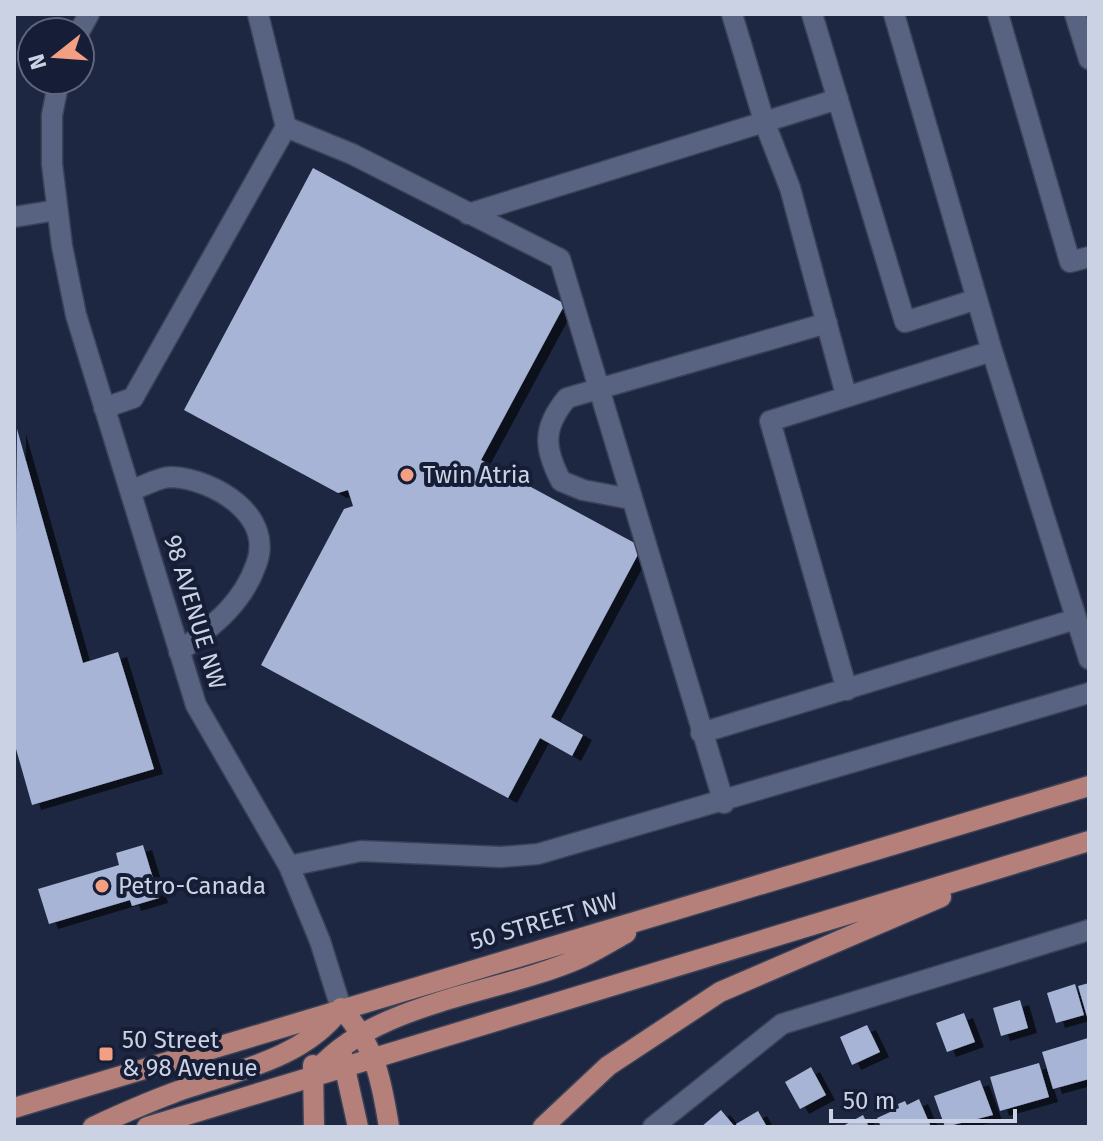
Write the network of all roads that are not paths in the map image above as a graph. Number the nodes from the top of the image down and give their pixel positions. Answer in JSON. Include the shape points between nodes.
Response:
{"nodes":[{"id":1,"x":258,"y":14,"type":"edge"},
{"id":2,"x":732,"y":14,"type":"edge"},
{"id":3,"x":812,"y":14,"type":"edge"},
{"id":4,"x":894,"y":14,"type":"edge"},
{"id":5,"x":998,"y":14,"type":"edge"},
{"id":6,"x":1075,"y":14,"type":"edge"},
{"id":7,"x":1089,"y":59,"type":"edge"},
{"id":8,"x":56,"y":96,"type":"edge"},
{"id":9,"x":838,"y":99,"type":"junction"},
{"id":10,"x":764,"y":121,"type":"junction"},
{"id":11,"x":286,"y":127,"type":"junction"},
{"id":12,"x":57,"y":210,"type":"junction"},
{"id":13,"x":468,"y":214,"type":"junction"},
{"id":14,"x":14,"y":217,"type":"edge"},
{"id":15,"x":1089,"y":257,"type":"edge"},
{"id":16,"x":977,"y":299,"type":"junction"},
{"id":17,"x":827,"y":323,"type":"junction"},
{"id":18,"x":992,"y":351,"type":"junction"},
{"id":19,"x":599,"y":390,"type":"junction"},
{"id":20,"x":846,"y":395,"type":"junction"},
{"id":21,"x":104,"y":408,"type":"junction"},
{"id":22,"x":130,"y":491,"type":"junction"},
{"id":23,"x":631,"y":499,"type":"junction"},
{"id":24,"x":1076,"y":619,"type":"junction"},
{"id":25,"x":179,"y":652,"type":"junction"},
{"id":26,"x":1089,"y":659,"type":"edge"},
{"id":27,"x":847,"y":690,"type":"junction"},
{"id":28,"x":1089,"y":693,"type":"edge"},
{"id":29,"x":701,"y":733,"type":"junction"},
{"id":30,"x":1089,"y":786,"type":"edge"},
{"id":31,"x":724,"y":803,"type":"junction"},
{"id":32,"x":1089,"y":841,"type":"edge"},
{"id":33,"x":1049,"y":853,"type":"junction"},
{"id":34,"x":289,"y":866,"type":"junction"},
{"id":35,"x":662,"y":914,"type":"junction"},
{"id":36,"x":1089,"y":930,"type":"edge"},
{"id":37,"x":341,"y":1008,"type":"junction"},
{"id":38,"x":269,"y":1030,"type":"junction"},
{"id":39,"x":364,"y":1033,"type":"junction"},
{"id":40,"x":336,"y":1042,"type":"junction"},
{"id":41,"x":373,"y":1058,"type":"junction"},
{"id":42,"x":312,"y":1076,"type":"junction"},
{"id":43,"x":14,"y":1108,"type":"edge"},
{"id":44,"x":93,"y":1127,"type":"edge"},
{"id":45,"x":147,"y":1127,"type":"edge"},
{"id":46,"x":314,"y":1127,"type":"edge"},
{"id":47,"x":358,"y":1127,"type":"edge"},
{"id":48,"x":389,"y":1127,"type":"edge"},
{"id":49,"x":543,"y":1127,"type":"edge"},
{"id":50,"x":653,"y":1127,"type":"edge"}],
"edges":[{"from":1,"to":11,"type":"street"},
{"from":2,"to":10,"type":"street"},
{"from":3,"to":9,"type":"street"},
{"from":4,"to":16,"type":"street"},
{"from":5,"to":15,"type":"street","via":[[1070,262]]},
{"from":6,"to":7,"type":"street"},
{"from":8,"to":12,"type":"street","name":"98 AVENUE NW"},
{"from":9,"to":10,"type":"street"},
{"from":9,"to":16,"type":"street","via":[[905,322]]},
{"from":10,"to":13,"type":"street"},
{"from":10,"to":17,"type":"street","via":[[790,188]]},
{"from":11,"to":13,"type":"street","via":[[352,154]]},
{"from":11,"to":21,"type":"street","via":[[133,398]]},
{"from":12,"to":14,"type":"street"},
{"from":12,"to":21,"type":"street","name":"98 AVENUE NW","via":[[73,305]]},
{"from":13,"to":19,"type":"street","via":[[560,259]]},
{"from":16,"to":18,"type":"street"},
{"from":17,"to":19,"type":"street"},
{"from":17,"to":20,"type":"street"},
{"from":18,"to":20,"type":"street"},
{"from":18,"to":24,"type":"street"},
{"from":19,"to":23,"type":"street"},
{"from":19,"to":23,"type":"street","via":[[567,398],[551,417],[548,456],[561,481]]},
{"from":20,"to":27,"type":"street","via":[[770,421]]},
{"from":21,"to":22,"type":"street","name":"98 AVENUE NW"},
{"from":22,"to":25,"type":"street","name":"98 AVENUE NW"},
{"from":22,"to":25,"type":"street","via":[[168,477],[196,482],[217,490],[251,516],[261,537],[257,565],[230,613]]},
{"from":23,"to":29,"type":"street"},
{"from":24,"to":26,"type":"street"},
{"from":24,"to":27,"type":"street"},
{"from":25,"to":34,"type":"street","name":"98 AVENUE NW","via":[[203,719]]},
{"from":27,"to":29,"type":"street"},
{"from":28,"to":31,"type":"street"},
{"from":29,"to":31,"type":"street"},
{"from":30,"to":35,"type":"main road","name":"50 STREET NW"},
{"from":31,"to":34,"type":"street","via":[[538,854],[361,851]]},
{"from":32,"to":33,"type":"main road"},
{"from":33,"to":41,"type":"main road"},
{"from":33,"to":49,"type":"main road","via":[[720,992],[608,1066]]},
{"from":34,"to":37,"type":"street","name":"98 AVENUE NW"},
{"from":35,"to":37,"type":"main road","name":"50 STREET NW"},
{"from":35,"to":39,"type":"main road","via":[[578,960]]},
{"from":36,"to":50,"type":"street","via":[[782,1024]]},
{"from":37,"to":38,"type":"main road","name":"50 STREET NW"},
{"from":37,"to":39,"type":"main road","name":"98 AVENUE NW"},
{"from":37,"to":40,"type":"main road"},
{"from":38,"to":40,"type":"main road","via":[[318,1023]]},
{"from":38,"to":43,"type":"main road","name":"50 STREET NW"},
{"from":39,"to":40,"type":"main road"},
{"from":39,"to":41,"type":"main road","name":"98 AVENUE NW"},
{"from":40,"to":41,"type":"main road"},
{"from":40,"to":42,"type":"main road"},
{"from":40,"to":42,"type":"main road","via":[[317,1052]]},
{"from":40,"to":44,"type":"main road","via":[[290,1051]]},
{"from":40,"to":47,"type":"main road"},
{"from":41,"to":48,"type":"main road","name":"98 AVENUE NW"},
{"from":42,"to":45,"type":"main road"},
{"from":42,"to":46,"type":"main road"}]}
